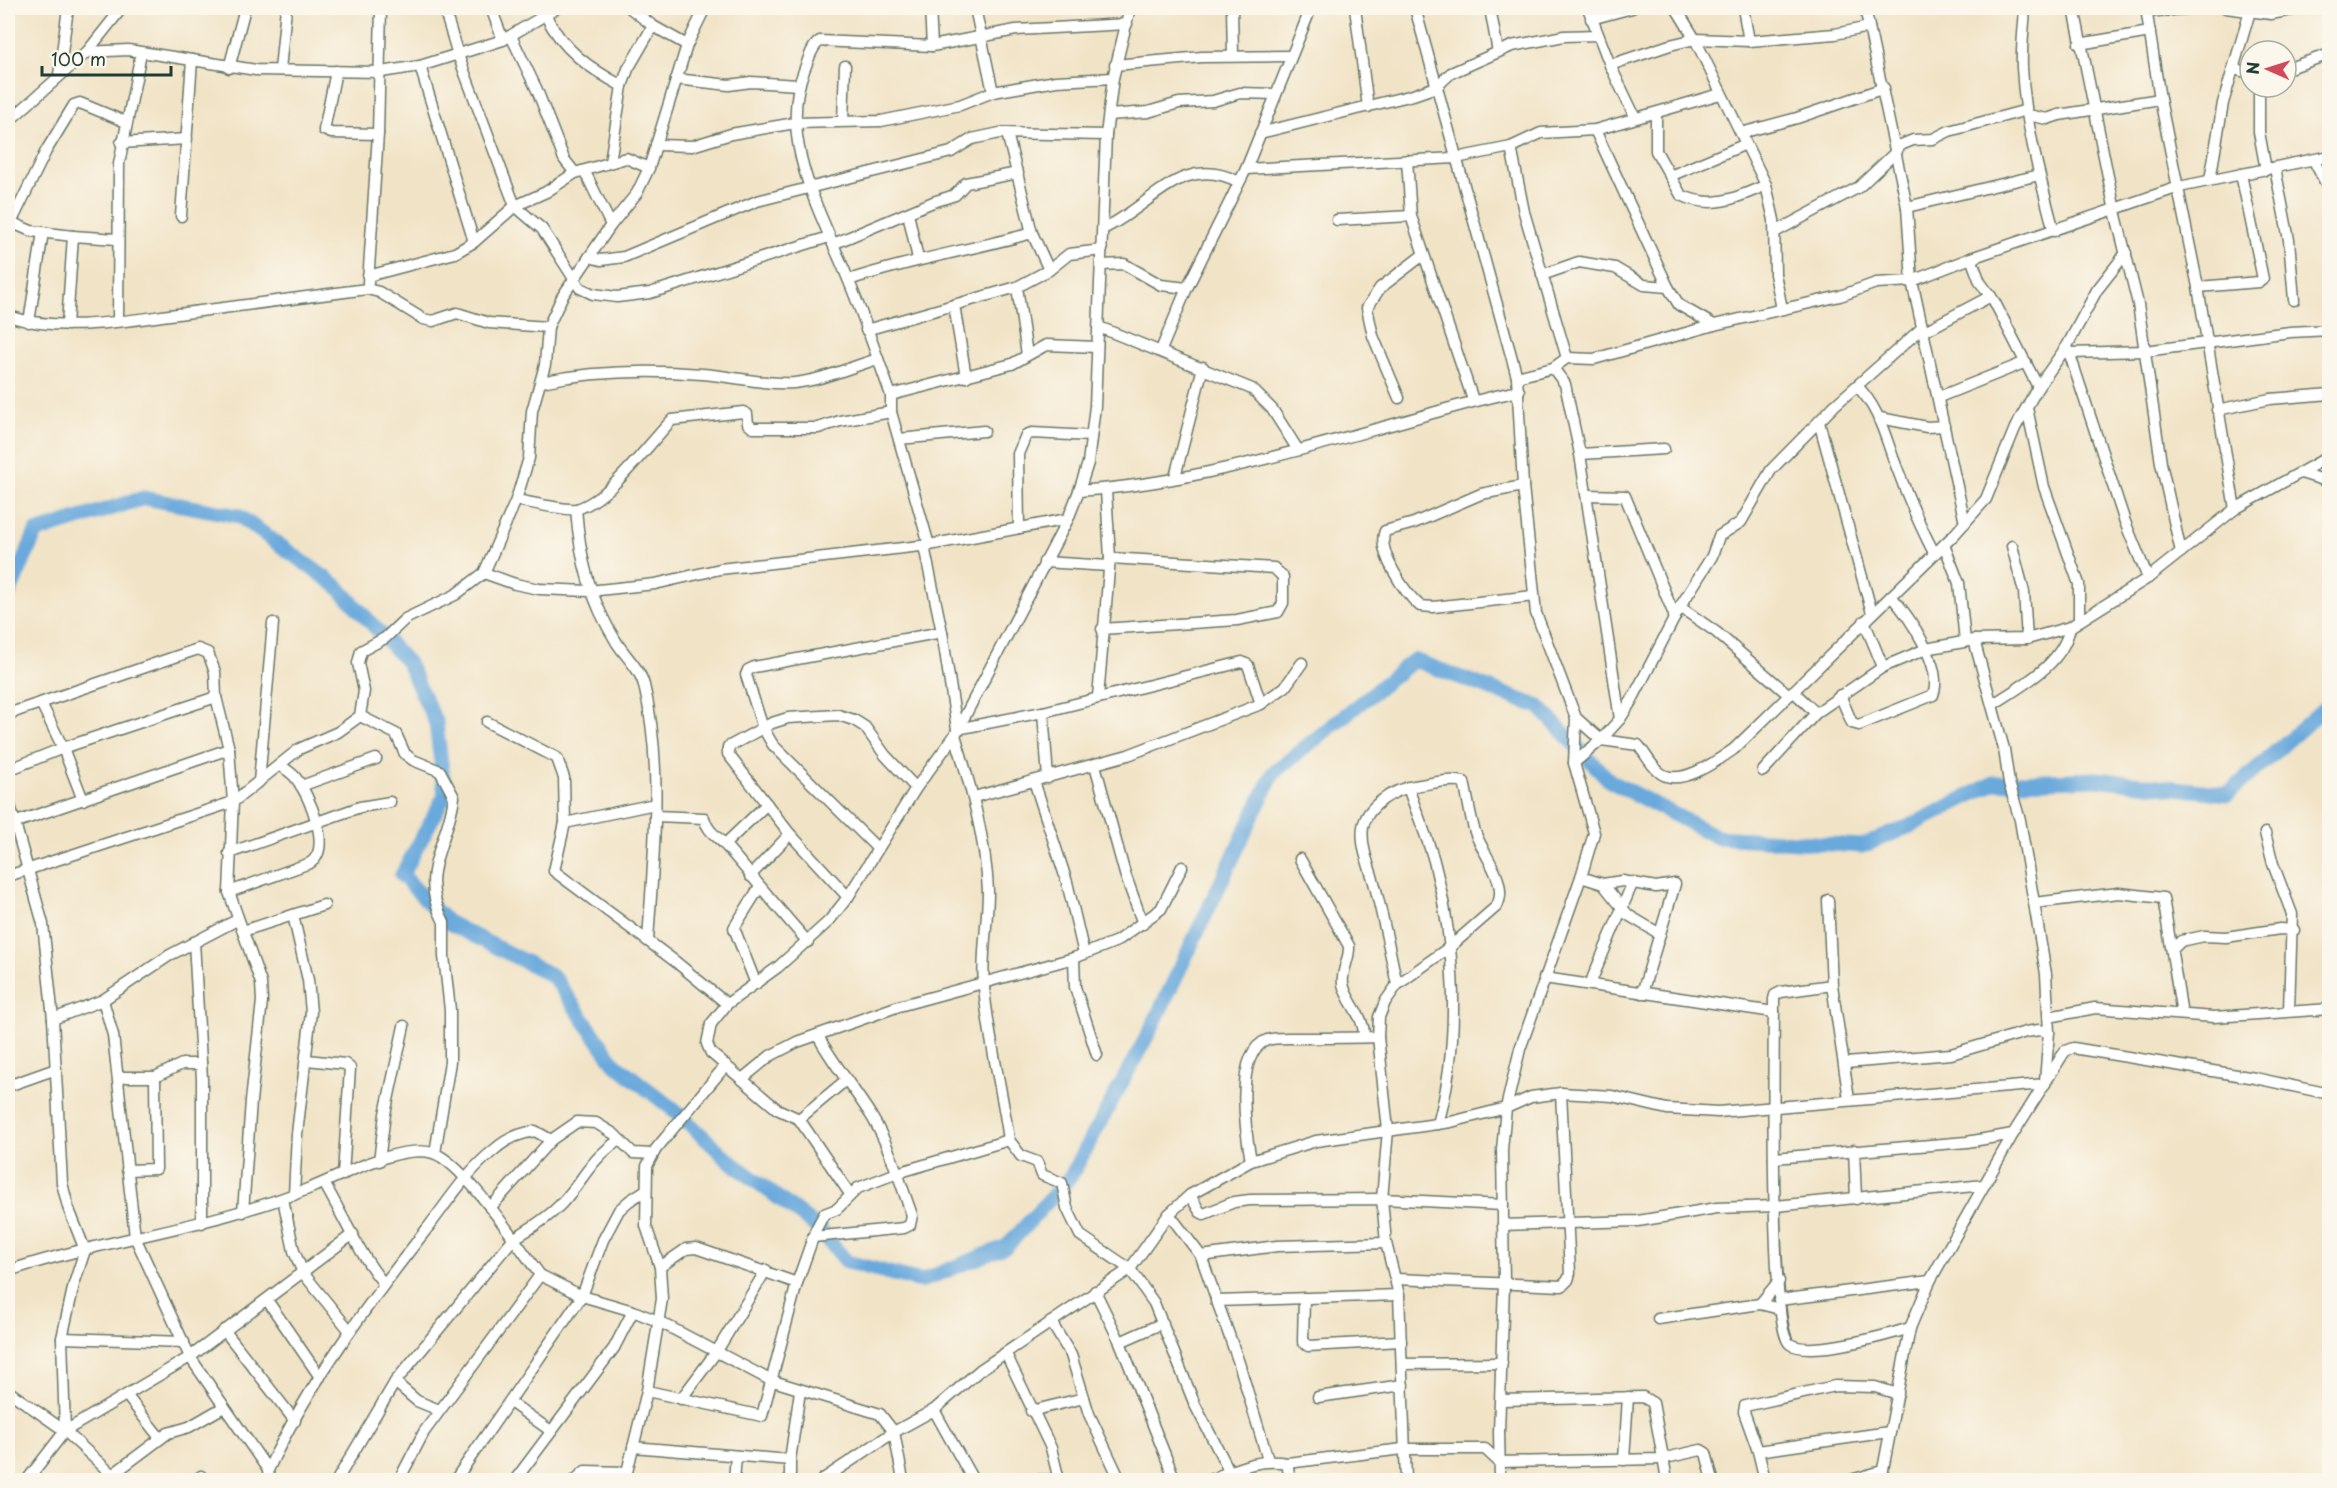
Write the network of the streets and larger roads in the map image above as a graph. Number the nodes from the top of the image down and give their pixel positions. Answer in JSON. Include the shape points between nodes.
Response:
{"nodes":[{"id":1,"x":68,"y":8,"type":"edge"},
{"id":2,"x":122,"y":8,"type":"edge"},
{"id":3,"x":245,"y":8,"type":"edge"},
{"id":4,"x":286,"y":8,"type":"edge"},
{"id":5,"x":381,"y":8,"type":"edge"},
{"id":6,"x":444,"y":8,"type":"edge"},
{"id":7,"x":491,"y":8,"type":"edge"},
{"id":8,"x":557,"y":8,"type":"edge"},
{"id":9,"x":630,"y":8,"type":"edge"},
{"id":10,"x":705,"y":8,"type":"edge"},
{"id":11,"x":930,"y":8,"type":"edge"},
{"id":12,"x":975,"y":8,"type":"edge"},
{"id":13,"x":1130,"y":8,"type":"edge"},
{"id":14,"x":1232,"y":8,"type":"edge"},
{"id":15,"x":1311,"y":8,"type":"edge"},
{"id":16,"x":1355,"y":8,"type":"edge"},
{"id":17,"x":1415,"y":8,"type":"edge"},
{"id":18,"x":1490,"y":8,"type":"edge"},
{"id":19,"x":1632,"y":8,"type":"edge"},
{"id":20,"x":1676,"y":8,"type":"edge"},
{"id":21,"x":1743,"y":8,"type":"edge"},
{"id":22,"x":1865,"y":8,"type":"edge"},
{"id":23,"x":2025,"y":8,"type":"edge"},
{"id":24,"x":2074,"y":8,"type":"edge"},
{"id":25,"x":2198,"y":8,"type":"edge"},
{"id":26,"x":2226,"y":8,"type":"edge"},
{"id":27,"x":2303,"y":8,"type":"edge"},
{"id":28,"x":2251,"y":9,"type":"edge"},
{"id":29,"x":2146,"y":10,"type":"edge"},
{"id":30,"x":1590,"y":13,"type":"edge"},
{"id":31,"x":546,"y":16,"type":"junction"},
{"id":32,"x":1127,"y":24,"type":"junction"},
{"id":33,"x":653,"y":26,"type":"junction"},
{"id":34,"x":1869,"y":27,"type":"junction"},
{"id":35,"x":2150,"y":32,"type":"junction"},
{"id":36,"x":1597,"y":35,"type":"junction"},
{"id":37,"x":507,"y":38,"type":"junction"},
{"id":38,"x":982,"y":38,"type":"junction"},
{"id":39,"x":1695,"y":39,"type":"junction"},
{"id":40,"x":1749,"y":41,"type":"junction"},
{"id":41,"x":2079,"y":44,"type":"junction"},
{"id":42,"x":687,"y":45,"type":"junction"},
{"id":43,"x":932,"y":46,"type":"junction"},
{"id":44,"x":87,"y":52,"type":"junction"},
{"id":45,"x":1498,"y":52,"type":"junction"},
{"id":46,"x":141,"y":53,"type":"junction"},
{"id":47,"x":2330,"y":54,"type":"edge"},
{"id":48,"x":458,"y":55,"type":"junction"},
{"id":49,"x":1233,"y":56,"type":"junction"},
{"id":50,"x":1291,"y":56,"type":"junction"},
{"id":51,"x":192,"y":60,"type":"junction"},
{"id":52,"x":1115,"y":65,"type":"junction"},
{"id":53,"x":1610,"y":65,"type":"junction"},
{"id":54,"x":2298,"y":65,"type":"edge"},
{"id":55,"x":420,"y":66,"type":"junction"},
{"id":56,"x":845,"y":66,"type":"dead end"},
{"id":57,"x":229,"y":68,"type":"junction"},
{"id":58,"x":2233,"y":69,"type":"junction"},
{"id":59,"x":280,"y":70,"type":"junction"},
{"id":60,"x":2238,"y":70,"type":"edge"},
{"id":61,"x":336,"y":71,"type":"junction"},
{"id":62,"x":381,"y":72,"type":"junction"},
{"id":63,"x":59,"y":75,"type":"junction"},
{"id":64,"x":1113,"y":78,"type":"junction"},
{"id":65,"x":676,"y":79,"type":"junction"},
{"id":66,"x":798,"y":85,"type":"junction"},
{"id":67,"x":622,"y":86,"type":"junction"},
{"id":68,"x":1436,"y":87,"type":"junction"},
{"id":69,"x":1884,"y":88,"type":"junction"},
{"id":70,"x":993,"y":92,"type":"junction"},
{"id":71,"x":1276,"y":94,"type":"junction"},
{"id":72,"x":1720,"y":94,"type":"junction"},
{"id":73,"x":2160,"y":99,"type":"junction"},
{"id":74,"x":2259,"y":99,"type":"edge"},
{"id":75,"x":1368,"y":107,"type":"junction"},
{"id":76,"x":2093,"y":108,"type":"junction"},
{"id":77,"x":2028,"y":112,"type":"junction"},
{"id":78,"x":1656,"y":114,"type":"junction"},
{"id":79,"x":1109,"y":115,"type":"junction"},
{"id":80,"x":1635,"y":117,"type":"junction"},
{"id":81,"x":843,"y":120,"type":"junction"},
{"id":82,"x":8,"y":122,"type":"edge"},
{"id":83,"x":126,"y":122,"type":"junction"},
{"id":84,"x":795,"y":123,"type":"junction"},
{"id":85,"x":1595,"y":130,"type":"junction"},
{"id":86,"x":1007,"y":133,"type":"junction"},
{"id":87,"x":1260,"y":133,"type":"junction"},
{"id":88,"x":1741,"y":133,"type":"junction"},
{"id":89,"x":378,"y":134,"type":"junction"},
{"id":90,"x":1106,"y":135,"type":"junction"},
{"id":91,"x":187,"y":140,"type":"junction"},
{"id":92,"x":121,"y":143,"type":"junction"},
{"id":93,"x":1746,"y":144,"type":"junction"},
{"id":94,"x":656,"y":145,"type":"junction"},
{"id":95,"x":1511,"y":147,"type":"junction"},
{"id":96,"x":1896,"y":149,"type":"junction"},
{"id":97,"x":2330,"y":156,"type":"edge"},
{"id":98,"x":1456,"y":158,"type":"junction"},
{"id":99,"x":564,"y":159,"type":"junction"},
{"id":100,"x":1407,"y":160,"type":"junction"},
{"id":101,"x":2314,"y":161,"type":"junction"},
{"id":102,"x":610,"y":162,"type":"junction"},
{"id":103,"x":650,"y":168,"type":"junction"},
{"id":104,"x":1246,"y":168,"type":"junction"},
{"id":105,"x":2270,"y":169,"type":"junction"},
{"id":106,"x":580,"y":172,"type":"junction"},
{"id":107,"x":1018,"y":173,"type":"junction"},
{"id":108,"x":2241,"y":174,"type":"junction"},
{"id":109,"x":2039,"y":175,"type":"junction"},
{"id":110,"x":1670,"y":176,"type":"junction"},
{"id":111,"x":2210,"y":180,"type":"junction"},
{"id":112,"x":560,"y":182,"type":"junction"},
{"id":113,"x":1239,"y":182,"type":"junction"},
{"id":114,"x":1766,"y":185,"type":"junction"},
{"id":115,"x":2179,"y":187,"type":"junction"},
{"id":116,"x":811,"y":188,"type":"junction"},
{"id":117,"x":2330,"y":191,"type":"edge"},
{"id":118,"x":515,"y":206,"type":"junction"},
{"id":119,"x":1908,"y":207,"type":"junction"},
{"id":120,"x":2115,"y":211,"type":"junction"},
{"id":121,"x":908,"y":213,"type":"junction"},
{"id":122,"x":181,"y":216,"type":"dead end"},
{"id":123,"x":1411,"y":216,"type":"junction"},
{"id":124,"x":1337,"y":220,"type":"dead end"},
{"id":125,"x":9,"y":222,"type":"edge"},
{"id":126,"x":611,"y":225,"type":"junction"},
{"id":127,"x":1103,"y":229,"type":"junction"},
{"id":128,"x":2055,"y":231,"type":"junction"},
{"id":129,"x":43,"y":232,"type":"junction"},
{"id":130,"x":1775,"y":232,"type":"junction"},
{"id":131,"x":1032,"y":233,"type":"junction"},
{"id":132,"x":73,"y":236,"type":"junction"},
{"id":133,"x":117,"y":239,"type":"junction"},
{"id":134,"x":831,"y":240,"type":"junction"},
{"id":135,"x":474,"y":242,"type":"junction"},
{"id":136,"x":1102,"y":250,"type":"junction"},
{"id":137,"x":2126,"y":253,"type":"junction"},
{"id":138,"x":1423,"y":255,"type":"junction"},
{"id":139,"x":589,"y":257,"type":"junction"},
{"id":140,"x":1971,"y":258,"type":"junction"},
{"id":141,"x":918,"y":259,"type":"junction"},
{"id":142,"x":1101,"y":265,"type":"junction"},
{"id":143,"x":1049,"y":270,"type":"junction"},
{"id":144,"x":1542,"y":275,"type":"junction"},
{"id":145,"x":368,"y":276,"type":"junction"},
{"id":146,"x":574,"y":280,"type":"junction"},
{"id":147,"x":849,"y":280,"type":"junction"},
{"id":148,"x":1912,"y":281,"type":"junction"},
{"id":149,"x":1017,"y":287,"type":"junction"},
{"id":150,"x":2198,"y":287,"type":"junction"},
{"id":151,"x":1186,"y":288,"type":"junction"},
{"id":152,"x":1668,"y":288,"type":"junction"},
{"id":153,"x":368,"y":289,"type":"junction"},
{"id":154,"x":1991,"y":296,"type":"junction"},
{"id":155,"x":2294,"y":300,"type":"dead end"},
{"id":156,"x":954,"y":305,"type":"junction"},
{"id":157,"x":1782,"y":309,"type":"junction"},
{"id":158,"x":8,"y":316,"type":"edge"},
{"id":159,"x":118,"y":321,"type":"junction"},
{"id":160,"x":29,"y":322,"type":"junction"},
{"id":161,"x":67,"y":325,"type":"junction"},
{"id":162,"x":1714,"y":325,"type":"junction"},
{"id":163,"x":548,"y":327,"type":"junction"},
{"id":164,"x":1099,"y":327,"type":"junction"},
{"id":165,"x":866,"y":330,"type":"junction"},
{"id":166,"x":1923,"y":330,"type":"junction"},
{"id":167,"x":2330,"y":330,"type":"edge"},
{"id":168,"x":2206,"y":344,"type":"junction"},
{"id":169,"x":1097,"y":347,"type":"junction"},
{"id":170,"x":1161,"y":350,"type":"junction"},
{"id":171,"x":2069,"y":350,"type":"junction"},
{"id":172,"x":2145,"y":351,"type":"junction"},
{"id":173,"x":1027,"y":355,"type":"junction"},
{"id":174,"x":1568,"y":358,"type":"junction"},
{"id":175,"x":878,"y":359,"type":"junction"},
{"id":176,"x":2026,"y":362,"type":"junction"},
{"id":177,"x":1203,"y":367,"type":"junction"},
{"id":178,"x":1553,"y":368,"type":"junction"},
{"id":179,"x":966,"y":377,"type":"junction"},
{"id":180,"x":1517,"y":377,"type":"junction"},
{"id":181,"x":541,"y":382,"type":"junction"},
{"id":182,"x":1857,"y":386,"type":"junction"},
{"id":183,"x":2038,"y":387,"type":"junction"},
{"id":184,"x":1518,"y":392,"type":"junction"},
{"id":185,"x":2330,"y":394,"type":"edge"},
{"id":186,"x":891,"y":395,"type":"junction"},
{"id":187,"x":1939,"y":397,"type":"junction"},
{"id":188,"x":1399,"y":398,"type":"dead end"},
{"id":189,"x":1473,"y":400,"type":"junction"},
{"id":190,"x":2027,"y":408,"type":"junction"},
{"id":191,"x":2217,"y":410,"type":"junction"},
{"id":192,"x":891,"y":412,"type":"junction"},
{"id":193,"x":1880,"y":418,"type":"junction"},
{"id":194,"x":1819,"y":422,"type":"junction"},
{"id":195,"x":1944,"y":426,"type":"junction"},
{"id":196,"x":984,"y":431,"type":"dead end"},
{"id":197,"x":1091,"y":436,"type":"junction"},
{"id":198,"x":899,"y":439,"type":"junction"},
{"id":199,"x":1664,"y":449,"type":"dead end"},
{"id":200,"x":1298,"y":450,"type":"junction"},
{"id":201,"x":1580,"y":454,"type":"junction"},
{"id":202,"x":2330,"y":456,"type":"edge"},
{"id":203,"x":2301,"y":472,"type":"junction"},
{"id":204,"x":1175,"y":477,"type":"junction"},
{"id":205,"x":2330,"y":482,"type":"edge"},
{"id":206,"x":1523,"y":486,"type":"junction"},
{"id":207,"x":1106,"y":490,"type":"junction"},
{"id":208,"x":1080,"y":491,"type":"junction"},
{"id":209,"x":1587,"y":495,"type":"junction"},
{"id":210,"x":516,"y":500,"type":"junction"},
{"id":211,"x":576,"y":509,"type":"junction"},
{"id":212,"x":2235,"y":509,"type":"junction"},
{"id":213,"x":1068,"y":519,"type":"junction"},
{"id":214,"x":1965,"y":523,"type":"junction"},
{"id":215,"x":1019,"y":528,"type":"junction"},
{"id":216,"x":927,"y":545,"type":"junction"},
{"id":217,"x":1944,"y":545,"type":"junction"},
{"id":218,"x":2012,"y":546,"type":"dead end"},
{"id":219,"x":2181,"y":552,"type":"junction"},
{"id":220,"x":1934,"y":554,"type":"junction"},
{"id":221,"x":1044,"y":562,"type":"junction"},
{"id":222,"x":1109,"y":562,"type":"junction"},
{"id":223,"x":484,"y":573,"type":"junction"},
{"id":224,"x":2148,"y":578,"type":"junction"},
{"id":225,"x":589,"y":591,"type":"junction"},
{"id":226,"x":1534,"y":596,"type":"junction"},
{"id":227,"x":1891,"y":596,"type":"junction"},
{"id":228,"x":1677,"y":612,"type":"junction"},
{"id":229,"x":1868,"y":617,"type":"junction"},
{"id":230,"x":2079,"y":619,"type":"junction"},
{"id":231,"x":273,"y":622,"type":"dead end"},
{"id":232,"x":2070,"y":627,"type":"junction"},
{"id":233,"x":1102,"y":629,"type":"junction"},
{"id":234,"x":942,"y":632,"type":"junction"},
{"id":235,"x":2026,"y":639,"type":"junction"},
{"id":236,"x":1970,"y":641,"type":"junction"},
{"id":237,"x":1926,"y":649,"type":"junction"},
{"id":238,"x":1302,"y":663,"type":"dead end"},
{"id":239,"x":1883,"y":667,"type":"junction"},
{"id":240,"x":1791,"y":693,"type":"junction"},
{"id":241,"x":1840,"y":694,"type":"junction"},
{"id":242,"x":216,"y":697,"type":"junction"},
{"id":243,"x":1098,"y":697,"type":"junction"},
{"id":244,"x":41,"y":702,"type":"junction"},
{"id":245,"x":1261,"y":704,"type":"junction"},
{"id":246,"x":1992,"y":705,"type":"junction"},
{"id":247,"x":1043,"y":712,"type":"junction"},
{"id":248,"x":1816,"y":713,"type":"junction"},
{"id":249,"x":8,"y":714,"type":"edge"},
{"id":250,"x":360,"y":716,"type":"junction"},
{"id":251,"x":1576,"y":718,"type":"junction"},
{"id":252,"x":1620,"y":719,"type":"junction"},
{"id":253,"x":487,"y":722,"type":"dead end"},
{"id":254,"x":763,"y":728,"type":"junction"},
{"id":255,"x":956,"y":732,"type":"junction"},
{"id":256,"x":1601,"y":740,"type":"junction"},
{"id":257,"x":63,"y":748,"type":"junction"},
{"id":258,"x":229,"y":749,"type":"junction"},
{"id":259,"x":376,"y":759,"type":"dead end"},
{"id":260,"x":1574,"y":763,"type":"junction"},
{"id":261,"x":280,"y":765,"type":"junction"},
{"id":262,"x":1095,"y":765,"type":"junction"},
{"id":263,"x":8,"y":770,"type":"edge"},
{"id":264,"x":1762,"y":771,"type":"dead end"},
{"id":265,"x":1048,"y":778,"type":"junction"},
{"id":266,"x":1034,"y":781,"type":"junction"},
{"id":267,"x":260,"y":782,"type":"junction"},
{"id":268,"x":301,"y":786,"type":"junction"},
{"id":269,"x":1408,"y":787,"type":"junction"},
{"id":270,"x":916,"y":788,"type":"junction"},
{"id":271,"x":974,"y":796,"type":"junction"},
{"id":272,"x":8,"y":798,"type":"edge"},
{"id":273,"x":83,"y":800,"type":"junction"},
{"id":274,"x":233,"y":802,"type":"junction"},
{"id":275,"x":390,"y":802,"type":"dead end"},
{"id":276,"x":656,"y":804,"type":"junction"},
{"id":277,"x":767,"y":804,"type":"junction"},
{"id":278,"x":655,"y":816,"type":"junction"},
{"id":279,"x":317,"y":821,"type":"junction"},
{"id":280,"x":565,"y":823,"type":"junction"},
{"id":281,"x":11,"y":825,"type":"edge"},
{"id":282,"x":790,"y":834,"type":"junction"},
{"id":283,"x":2265,"y":834,"type":"dead end"},
{"id":284,"x":725,"y":844,"type":"junction"},
{"id":285,"x":877,"y":849,"type":"junction"},
{"id":286,"x":229,"y":853,"type":"junction"},
{"id":287,"x":1300,"y":859,"type":"dead end"},
{"id":288,"x":1182,"y":867,"type":"dead end"},
{"id":289,"x":30,"y":870,"type":"junction"},
{"id":290,"x":8,"y":876,"type":"edge"},
{"id":291,"x":750,"y":876,"type":"junction"},
{"id":292,"x":1581,"y":877,"type":"junction"},
{"id":293,"x":1633,"y":882,"type":"junction"},
{"id":294,"x":1603,"y":884,"type":"junction"},
{"id":295,"x":759,"y":888,"type":"junction"},
{"id":296,"x":230,"y":892,"type":"junction"},
{"id":297,"x":848,"y":897,"type":"junction"},
{"id":298,"x":1828,"y":900,"type":"dead end"},
{"id":299,"x":2034,"y":903,"type":"junction"},
{"id":300,"x":324,"y":905,"type":"dead end"},
{"id":301,"x":1622,"y":906,"type":"junction"},
{"id":302,"x":2292,"y":914,"type":"junction"},
{"id":303,"x":293,"y":915,"type":"junction"},
{"id":304,"x":237,"y":920,"type":"junction"},
{"id":305,"x":1143,"y":924,"type":"junction"},
{"id":306,"x":2280,"y":929,"type":"junction"},
{"id":307,"x":2294,"y":930,"type":"junction"},
{"id":308,"x":243,"y":931,"type":"junction"},
{"id":309,"x":1659,"y":934,"type":"junction"},
{"id":310,"x":648,"y":941,"type":"junction"},
{"id":311,"x":194,"y":942,"type":"junction"},
{"id":312,"x":807,"y":942,"type":"junction"},
{"id":313,"x":2177,"y":945,"type":"junction"},
{"id":314,"x":1451,"y":946,"type":"junction"},
{"id":315,"x":1079,"y":956,"type":"junction"},
{"id":316,"x":1544,"y":978,"type":"junction"},
{"id":317,"x":983,"y":982,"type":"junction"},
{"id":318,"x":756,"y":984,"type":"junction"},
{"id":319,"x":1397,"y":984,"type":"junction"},
{"id":320,"x":1590,"y":984,"type":"junction"},
{"id":321,"x":1832,"y":985,"type":"junction"},
{"id":322,"x":1642,"y":993,"type":"junction"},
{"id":323,"x":103,"y":1000,"type":"junction"},
{"id":324,"x":727,"y":1004,"type":"junction"},
{"id":325,"x":2330,"y":1009,"type":"edge"},
{"id":326,"x":2289,"y":1011,"type":"junction"},
{"id":327,"x":1774,"y":1012,"type":"junction"},
{"id":328,"x":2182,"y":1014,"type":"junction"},
{"id":329,"x":2049,"y":1017,"type":"junction"},
{"id":330,"x":53,"y":1019,"type":"junction"},
{"id":331,"x":404,"y":1026,"type":"dead end"},
{"id":332,"x":2049,"y":1032,"type":"junction"},
{"id":333,"x":818,"y":1036,"type":"junction"},
{"id":334,"x":1378,"y":1036,"type":"junction"},
{"id":335,"x":1364,"y":1037,"type":"junction"},
{"id":336,"x":1097,"y":1054,"type":"dead end"},
{"id":337,"x":307,"y":1060,"type":"junction"},
{"id":338,"x":201,"y":1064,"type":"junction"},
{"id":339,"x":1846,"y":1064,"type":"junction"},
{"id":340,"x":726,"y":1065,"type":"junction"},
{"id":341,"x":56,"y":1069,"type":"junction"},
{"id":342,"x":119,"y":1077,"type":"junction"},
{"id":343,"x":155,"y":1077,"type":"junction"},
{"id":344,"x":742,"y":1079,"type":"junction"},
{"id":345,"x":846,"y":1080,"type":"junction"},
{"id":346,"x":2044,"y":1084,"type":"junction"},
{"id":347,"x":8,"y":1086,"type":"edge"},
{"id":348,"x":1561,"y":1093,"type":"junction"},
{"id":349,"x":2330,"y":1094,"type":"edge"},
{"id":350,"x":1849,"y":1099,"type":"junction"},
{"id":351,"x":1506,"y":1108,"type":"junction"},
{"id":352,"x":1773,"y":1108,"type":"junction"},
{"id":353,"x":799,"y":1119,"type":"junction"},
{"id":354,"x":1438,"y":1124,"type":"junction"},
{"id":355,"x":1388,"y":1130,"type":"junction"},
{"id":356,"x":2013,"y":1134,"type":"junction"},
{"id":357,"x":551,"y":1140,"type":"junction"},
{"id":358,"x":619,"y":1140,"type":"junction"},
{"id":359,"x":1009,"y":1140,"type":"junction"},
{"id":360,"x":1854,"y":1150,"type":"junction"},
{"id":361,"x":435,"y":1153,"type":"junction"},
{"id":362,"x":653,"y":1154,"type":"junction"},
{"id":363,"x":1774,"y":1158,"type":"junction"},
{"id":364,"x":378,"y":1161,"type":"junction"},
{"id":365,"x":1251,"y":1161,"type":"junction"},
{"id":366,"x":127,"y":1170,"type":"junction"},
{"id":367,"x":897,"y":1173,"type":"junction"},
{"id":368,"x":343,"y":1175,"type":"junction"},
{"id":369,"x":464,"y":1177,"type":"junction"},
{"id":370,"x":324,"y":1183,"type":"junction"},
{"id":371,"x":1984,"y":1185,"type":"junction"},
{"id":372,"x":646,"y":1190,"type":"junction"},
{"id":373,"x":850,"y":1194,"type":"junction"},
{"id":374,"x":1190,"y":1195,"type":"junction"},
{"id":375,"x":288,"y":1197,"type":"junction"},
{"id":376,"x":1382,"y":1199,"type":"junction"},
{"id":377,"x":1856,"y":1199,"type":"junction"},
{"id":378,"x":1503,"y":1205,"type":"junction"},
{"id":379,"x":1776,"y":1206,"type":"junction"},
{"id":380,"x":490,"y":1208,"type":"junction"},
{"id":381,"x":243,"y":1212,"type":"junction"},
{"id":382,"x":1169,"y":1214,"type":"junction"},
{"id":383,"x":202,"y":1223,"type":"junction"},
{"id":384,"x":1566,"y":1223,"type":"junction"},
{"id":385,"x":1503,"y":1225,"type":"junction"},
{"id":386,"x":353,"y":1234,"type":"junction"},
{"id":387,"x":135,"y":1237,"type":"junction"},
{"id":388,"x":813,"y":1237,"type":"junction"},
{"id":389,"x":513,"y":1239,"type":"junction"},
{"id":390,"x":1386,"y":1244,"type":"junction"},
{"id":391,"x":86,"y":1250,"type":"junction"},
{"id":392,"x":1200,"y":1256,"type":"junction"},
{"id":393,"x":660,"y":1267,"type":"junction"},
{"id":394,"x":1130,"y":1269,"type":"junction"},
{"id":395,"x":766,"y":1270,"type":"junction"},
{"id":396,"x":8,"y":1271,"type":"edge"},
{"id":397,"x":303,"y":1273,"type":"junction"},
{"id":398,"x":540,"y":1275,"type":"junction"},
{"id":399,"x":1396,"y":1279,"type":"junction"},
{"id":400,"x":1779,"y":1281,"type":"junction"},
{"id":401,"x":1930,"y":1281,"type":"junction"},
{"id":402,"x":797,"y":1283,"type":"junction"},
{"id":403,"x":384,"y":1284,"type":"junction"},
{"id":404,"x":1504,"y":1284,"type":"junction"},
{"id":405,"x":1095,"y":1291,"type":"junction"},
{"id":406,"x":1399,"y":1295,"type":"junction"},
{"id":407,"x":582,"y":1296,"type":"junction"},
{"id":408,"x":1304,"y":1298,"type":"junction"},
{"id":409,"x":267,"y":1300,"type":"junction"},
{"id":410,"x":1216,"y":1301,"type":"junction"},
{"id":411,"x":1760,"y":1304,"type":"junction"},
{"id":412,"x":1780,"y":1304,"type":"junction"},
{"id":413,"x":633,"y":1311,"type":"junction"},
{"id":414,"x":1658,"y":1319,"type":"dead end"},
{"id":415,"x":1051,"y":1322,"type":"junction"},
{"id":416,"x":660,"y":1323,"type":"junction"},
{"id":417,"x":1163,"y":1323,"type":"junction"},
{"id":418,"x":1910,"y":1328,"type":"junction"},
{"id":419,"x":224,"y":1330,"type":"junction"},
{"id":420,"x":350,"y":1331,"type":"junction"},
{"id":421,"x":62,"y":1338,"type":"junction"},
{"id":422,"x":1401,"y":1341,"type":"junction"},
{"id":423,"x":184,"y":1342,"type":"junction"},
{"id":424,"x":1120,"y":1342,"type":"junction"},
{"id":425,"x":717,"y":1351,"type":"junction"},
{"id":426,"x":1006,"y":1354,"type":"junction"},
{"id":427,"x":190,"y":1357,"type":"junction"},
{"id":428,"x":1502,"y":1363,"type":"junction"},
{"id":429,"x":1402,"y":1364,"type":"junction"},
{"id":430,"x":320,"y":1377,"type":"junction"},
{"id":431,"x":770,"y":1380,"type":"junction"},
{"id":432,"x":395,"y":1382,"type":"junction"},
{"id":433,"x":1403,"y":1385,"type":"junction"},
{"id":434,"x":8,"y":1391,"type":"edge"},
{"id":435,"x":646,"y":1391,"type":"junction"},
{"id":436,"x":800,"y":1391,"type":"junction"},
{"id":437,"x":1898,"y":1394,"type":"junction"},
{"id":438,"x":128,"y":1396,"type":"junction"},
{"id":439,"x":1318,"y":1397,"type":"dead end"},
{"id":440,"x":1628,"y":1397,"type":"junction"},
{"id":441,"x":1084,"y":1398,"type":"junction"},
{"id":442,"x":681,"y":1399,"type":"junction"},
{"id":443,"x":1501,"y":1400,"type":"junction"},
{"id":444,"x":510,"y":1402,"type":"junction"},
{"id":445,"x":222,"y":1408,"type":"junction"},
{"id":446,"x":439,"y":1410,"type":"junction"},
{"id":447,"x":934,"y":1410,"type":"junction"},
{"id":448,"x":1031,"y":1411,"type":"junction"},
{"id":449,"x":295,"y":1421,"type":"junction"},
{"id":450,"x":65,"y":1431,"type":"junction"},
{"id":451,"x":551,"y":1431,"type":"junction"},
{"id":452,"x":894,"y":1432,"type":"junction"},
{"id":453,"x":1499,"y":1432,"type":"junction"},
{"id":454,"x":1889,"y":1432,"type":"junction"},
{"id":455,"x":160,"y":1438,"type":"junction"},
{"id":456,"x":633,"y":1446,"type":"junction"},
{"id":457,"x":1403,"y":1449,"type":"junction"},
{"id":458,"x":1485,"y":1449,"type":"junction"},
{"id":459,"x":1758,"y":1451,"type":"junction"},
{"id":460,"x":736,"y":1456,"type":"junction"},
{"id":461,"x":790,"y":1460,"type":"junction"},
{"id":462,"x":1269,"y":1460,"type":"junction"},
{"id":463,"x":1623,"y":1460,"type":"junction"},
{"id":464,"x":1661,"y":1460,"type":"junction"},
{"id":465,"x":1499,"y":1462,"type":"junction"},
{"id":466,"x":1287,"y":1463,"type":"junction"},
{"id":467,"x":269,"y":1475,"type":"edge"},
{"id":468,"x":626,"y":1476,"type":"edge"},
{"id":469,"x":1232,"y":1476,"type":"edge"},
{"id":470,"x":1881,"y":1476,"type":"edge"},
{"id":471,"x":115,"y":1478,"type":"edge"},
{"id":472,"x":27,"y":1480,"type":"edge"},
{"id":473,"x":337,"y":1480,"type":"edge"},
{"id":474,"x":399,"y":1480,"type":"edge"},
{"id":475,"x":455,"y":1480,"type":"edge"},
{"id":476,"x":515,"y":1480,"type":"edge"},
{"id":477,"x":575,"y":1480,"type":"edge"},
{"id":478,"x":734,"y":1480,"type":"edge"},
{"id":479,"x":790,"y":1480,"type":"edge"},
{"id":480,"x":822,"y":1480,"type":"edge"},
{"id":481,"x":903,"y":1480,"type":"edge"},
{"id":482,"x":973,"y":1480,"type":"edge"},
{"id":483,"x":1025,"y":1480,"type":"edge"},
{"id":484,"x":1053,"y":1480,"type":"edge"},
{"id":485,"x":1059,"y":1480,"type":"edge"},
{"id":486,"x":1120,"y":1480,"type":"edge"},
{"id":487,"x":1175,"y":1480,"type":"edge"},
{"id":488,"x":1209,"y":1480,"type":"edge"},
{"id":489,"x":1290,"y":1480,"type":"edge"},
{"id":490,"x":1406,"y":1480,"type":"edge"},
{"id":491,"x":1500,"y":1480,"type":"edge"},
{"id":492,"x":1668,"y":1480,"type":"edge"},
{"id":493,"x":1713,"y":1480,"type":"edge"},
{"id":494,"x":1765,"y":1480,"type":"edge"},
{"id":495,"x":1851,"y":1480,"type":"edge"}],
"edges":[{"from":1,"to":63,"type":"street"},
{"from":2,"to":44,"type":"street"},
{"from":3,"to":57,"type":"street"},
{"from":4,"to":59,"type":"street"},
{"from":5,"to":62,"type":"street"},
{"from":6,"to":48,"type":"street"},
{"from":7,"to":37,"type":"street"},
{"from":8,"to":31,"type":"street"},
{"from":9,"to":33,"type":"street"},
{"from":10,"to":42,"type":"street"},
{"from":11,"to":43,"type":"street"},
{"from":12,"to":38,"type":"street"},
{"from":13,"to":32,"type":"street"},
{"from":14,"to":49,"type":"street"},
{"from":15,"to":50,"type":"street"},
{"from":16,"to":75,"type":"street"},
{"from":17,"to":68,"type":"street"},
{"from":18,"to":45,"type":"street"},
{"from":19,"to":30,"type":"street"},
{"from":20,"to":39,"type":"street"},
{"from":21,"to":40,"type":"street"},
{"from":22,"to":34,"type":"street"},
{"from":23,"to":77,"type":"street","via":[[2022,68]]},
{"from":24,"to":41,"type":"street"},
{"from":25,"to":29,"type":"street"},
{"from":26,"to":28,"type":"street"},
{"from":27,"to":28,"type":"street","via":[[2271,14]]},
{"from":28,"to":58,"type":"street"},
{"from":29,"to":35,"type":"street"},
{"from":30,"to":36,"type":"street"},
{"from":31,"to":37,"type":"street"},
{"from":31,"to":67,"type":"street","via":[[558,39],[573,54]]},
{"from":32,"to":38,"type":"street","via":[[1016,30]]},
{"from":32,"to":52,"type":"street"},
{"from":33,"to":42,"type":"street"},
{"from":33,"to":67,"type":"street"},
{"from":34,"to":40,"type":"street","via":[[1835,34]]},
{"from":34,"to":69,"type":"street"},
{"from":35,"to":41,"type":"street"},
{"from":35,"to":73,"type":"street"},
{"from":36,"to":45,"type":"street","via":[[1542,40]]},
{"from":36,"to":53,"type":"street"},
{"from":37,"to":48,"type":"street"},
{"from":37,"to":99,"type":"street","via":[[537,90]]},
{"from":38,"to":43,"type":"street"},
{"from":38,"to":70,"type":"street"},
{"from":39,"to":40,"type":"street"},
{"from":39,"to":53,"type":"street"},
{"from":39,"to":72,"type":"street"},
{"from":41,"to":76,"type":"street"},
{"from":42,"to":65,"type":"street"},
{"from":43,"to":66,"type":"street","via":[[820,41]]},
{"from":44,"to":46,"type":"street"},
{"from":44,"to":63,"type":"street"},
{"from":45,"to":68,"type":"street","via":[[1451,74]]},
{"from":46,"to":51,"type":"street"},
{"from":46,"to":83,"type":"street"},
{"from":47,"to":54,"type":"street"},
{"from":48,"to":55,"type":"street"},
{"from":48,"to":118,"type":"street"},
{"from":49,"to":50,"type":"street"},
{"from":49,"to":52,"type":"street"},
{"from":50,"to":71,"type":"street"},
{"from":51,"to":57,"type":"street"},
{"from":51,"to":91,"type":"street"},
{"from":52,"to":64,"type":"street"},
{"from":53,"to":80,"type":"street"},
{"from":55,"to":62,"type":"street"},
{"from":55,"to":135,"type":"street"},
{"from":56,"to":81,"type":"street"},
{"from":57,"to":59,"type":"street"},
{"from":58,"to":60,"type":"street"},
{"from":58,"to":111,"type":"street"},
{"from":59,"to":61,"type":"street"},
{"from":61,"to":62,"type":"street"},
{"from":61,"to":89,"type":"street","via":[[324,130]]},
{"from":62,"to":89,"type":"street"},
{"from":63,"to":82,"type":"street"},
{"from":64,"to":70,"type":"street","via":[[1056,81]]},
{"from":64,"to":79,"type":"street"},
{"from":65,"to":66,"type":"street","via":[[729,85]]},
{"from":65,"to":94,"type":"street"},
{"from":66,"to":84,"type":"street"},
{"from":67,"to":102,"type":"street"},
{"from":68,"to":75,"type":"street"},
{"from":68,"to":98,"type":"street"},
{"from":69,"to":88,"type":"street"},
{"from":69,"to":96,"type":"street"},
{"from":70,"to":81,"type":"street","via":[[960,105],[909,116],[880,121]]},
{"from":71,"to":79,"type":"street","via":[[1240,93],[1148,112]]},
{"from":71,"to":87,"type":"street"},
{"from":72,"to":78,"type":"street"},
{"from":72,"to":88,"type":"street"},
{"from":73,"to":76,"type":"street"},
{"from":73,"to":115,"type":"street"},
{"from":74,"to":105,"type":"street","via":[[2259,132]]},
{"from":75,"to":87,"type":"street"},
{"from":76,"to":77,"type":"street","via":[[2050,119]]},
{"from":76,"to":120,"type":"street"},
{"from":77,"to":96,"type":"street","via":[[1933,139],[1913,140]]},
{"from":77,"to":109,"type":"street"},
{"from":78,"to":80,"type":"street"},
{"from":78,"to":110,"type":"street","via":[[1656,152]]},
{"from":79,"to":90,"type":"street"},
{"from":80,"to":85,"type":"street"},
{"from":81,"to":84,"type":"street"},
{"from":83,"to":92,"type":"street"},
{"from":83,"to":125,"type":"street","via":[[74,105]]},
{"from":84,"to":94,"type":"street","via":[[731,134],[692,146]]},
{"from":84,"to":116,"type":"street"},
{"from":85,"to":95,"type":"street","via":[[1541,133]]},
{"from":85,"to":152,"type":"street"},
{"from":86,"to":90,"type":"street"},
{"from":86,"to":107,"type":"street"},
{"from":86,"to":116,"type":"street","via":[[972,139],[951,152]]},
{"from":87,"to":104,"type":"street"},
{"from":88,"to":93,"type":"street"},
{"from":89,"to":145,"type":"street"},
{"from":90,"to":127,"type":"street"},
{"from":91,"to":92,"type":"street"},
{"from":91,"to":122,"type":"street"},
{"from":92,"to":133,"type":"street"},
{"from":93,"to":110,"type":"street"},
{"from":93,"to":114,"type":"street"},
{"from":94,"to":103,"type":"street"},
{"from":95,"to":98,"type":"street"},
{"from":95,"to":144,"type":"street"},
{"from":96,"to":119,"type":"street"},
{"from":96,"to":130,"type":"street","via":[[1860,187]]},
{"from":97,"to":101,"type":"street"},
{"from":98,"to":100,"type":"street"},
{"from":98,"to":180,"type":"street"},
{"from":99,"to":106,"type":"street"},
{"from":99,"to":112,"type":"street"},
{"from":100,"to":104,"type":"street"},
{"from":100,"to":123,"type":"street"},
{"from":101,"to":105,"type":"street"},
{"from":101,"to":117,"type":"street"},
{"from":102,"to":103,"type":"street","via":[[626,158]]},
{"from":102,"to":106,"type":"street"},
{"from":103,"to":126,"type":"street","via":[[637,193]]},
{"from":104,"to":113,"type":"street"},
{"from":105,"to":108,"type":"street"},
{"from":105,"to":155,"type":"street","via":[[2289,240]]},
{"from":106,"to":112,"type":"street"},
{"from":106,"to":126,"type":"street"},
{"from":107,"to":121,"type":"street","via":[[966,183],[955,195]]},
{"from":107,"to":131,"type":"street"},
{"from":108,"to":111,"type":"street"},
{"from":108,"to":150,"type":"street","via":[[2263,279]]},
{"from":109,"to":119,"type":"street"},
{"from":109,"to":128,"type":"street"},
{"from":110,"to":114,"type":"street","via":[[1681,195],[1705,203],[1725,202]]},
{"from":111,"to":115,"type":"street"},
{"from":112,"to":118,"type":"street"},
{"from":113,"to":127,"type":"street","via":[[1222,173],[1191,173]]},
{"from":113,"to":151,"type":"street"},
{"from":114,"to":130,"type":"street"},
{"from":115,"to":120,"type":"street"},
{"from":115,"to":150,"type":"street"},
{"from":116,"to":134,"type":"street"},
{"from":116,"to":139,"type":"street","via":[[757,201],[624,257]]},
{"from":118,"to":135,"type":"street"},
{"from":118,"to":146,"type":"street","via":[[542,229]]},
{"from":119,"to":148,"type":"street"},
{"from":120,"to":128,"type":"street"},
{"from":120,"to":137,"type":"street"},
{"from":121,"to":134,"type":"street"},
{"from":121,"to":141,"type":"street"},
{"from":123,"to":124,"type":"street"},
{"from":123,"to":138,"type":"street"},
{"from":125,"to":129,"type":"street"},
{"from":126,"to":139,"type":"street"},
{"from":127,"to":136,"type":"street"},
{"from":128,"to":140,"type":"street"},
{"from":129,"to":132,"type":"street"},
{"from":129,"to":160,"type":"street"},
{"from":130,"to":157,"type":"street","via":[[1774,267]]},
{"from":131,"to":141,"type":"street"},
{"from":131,"to":143,"type":"street"},
{"from":132,"to":133,"type":"street"},
{"from":132,"to":161,"type":"street"},
{"from":133,"to":159,"type":"street"},
{"from":134,"to":146,"type":"street","via":[[650,293],[617,297],[593,294]]},
{"from":134,"to":147,"type":"street"},
{"from":135,"to":145,"type":"street","via":[[455,254]]},
{"from":136,"to":142,"type":"street"},
{"from":136,"to":143,"type":"street","via":[[1069,254]]},
{"from":137,"to":171,"type":"street","via":[[2085,308]]},
{"from":137,"to":172,"type":"street"},
{"from":138,"to":188,"type":"street","via":[[1380,288],[1367,308],[1373,336]]},
{"from":138,"to":189,"type":"street"},
{"from":139,"to":146,"type":"street"},
{"from":140,"to":148,"type":"street"},
{"from":140,"to":154,"type":"street","via":[[1980,282]]},
{"from":141,"to":147,"type":"street"},
{"from":142,"to":151,"type":"street","via":[[1124,264],[1161,285]]},
{"from":142,"to":164,"type":"street"},
{"from":143,"to":149,"type":"street"},
{"from":144,"to":152,"type":"street","via":[[1579,262],[1615,268],[1644,285]]},
{"from":144,"to":174,"type":"street"},
{"from":145,"to":153,"type":"street"},
{"from":146,"to":163,"type":"street"},
{"from":147,"to":165,"type":"street"},
{"from":148,"to":157,"type":"street","via":[[1876,283]]},
{"from":148,"to":166,"type":"street"},
{"from":149,"to":156,"type":"street"},
{"from":149,"to":173,"type":"street"},
{"from":150,"to":168,"type":"street"},
{"from":151,"to":170,"type":"street"},
{"from":152,"to":162,"type":"street","via":[[1679,305]]},
{"from":153,"to":159,"type":"street"},
{"from":153,"to":163,"type":"street","via":[[423,319],[433,321],[457,313],[489,322]]},
{"from":154,"to":166,"type":"street"},
{"from":154,"to":176,"type":"street"},
{"from":156,"to":165,"type":"street"},
{"from":156,"to":179,"type":"street"},
{"from":157,"to":162,"type":"street"},
{"from":158,"to":160,"type":"street"},
{"from":159,"to":161,"type":"street"},
{"from":160,"to":161,"type":"street"},
{"from":162,"to":174,"type":"street","via":[[1594,359]]},
{"from":163,"to":181,"type":"street"},
{"from":164,"to":169,"type":"street"},
{"from":164,"to":170,"type":"street"},
{"from":165,"to":175,"type":"street"},
{"from":166,"to":182,"type":"street"},
{"from":166,"to":187,"type":"street"},
{"from":167,"to":168,"type":"street"},
{"from":168,"to":172,"type":"street"},
{"from":168,"to":191,"type":"street"},
{"from":169,"to":173,"type":"street","via":[[1046,345]]},
{"from":169,"to":197,"type":"street"},
{"from":170,"to":177,"type":"street"},
{"from":171,"to":172,"type":"street"},
{"from":171,"to":183,"type":"street"},
{"from":171,"to":224,"type":"street","via":[[2125,522]]},
{"from":172,"to":219,"type":"street","via":[[2161,463]]},
{"from":173,"to":179,"type":"street","via":[[1012,364]]},
{"from":174,"to":178,"type":"street"},
{"from":175,"to":181,"type":"street","via":[[831,376],[792,383],[701,374],[633,373],[594,373]]},
{"from":175,"to":186,"type":"street"},
{"from":176,"to":183,"type":"street"},
{"from":176,"to":187,"type":"street"},
{"from":177,"to":200,"type":"street","via":[[1252,388],[1272,409]]},
{"from":177,"to":204,"type":"street"},
{"from":178,"to":180,"type":"street"},
{"from":178,"to":201,"type":"street","via":[[1565,384]]},
{"from":179,"to":186,"type":"street"},
{"from":180,"to":184,"type":"street"},
{"from":181,"to":210,"type":"street","via":[[532,411],[529,458]]},
{"from":182,"to":193,"type":"street"},
{"from":182,"to":194,"type":"street"},
{"from":183,"to":190,"type":"street"},
{"from":184,"to":189,"type":"street"},
{"from":184,"to":206,"type":"street"},
{"from":185,"to":191,"type":"street","via":[[2270,399]]},
{"from":186,"to":192,"type":"street"},
{"from":187,"to":195,"type":"street"},
{"from":189,"to":200,"type":"street"},
{"from":190,"to":214,"type":"street","via":[[1986,499]]},
{"from":190,"to":230,"type":"street","via":[[2044,487],[2079,584]]},
{"from":191,"to":212,"type":"street"},
{"from":192,"to":198,"type":"street"},
{"from":192,"to":211,"type":"street","via":[[818,428],[753,428],[743,411],[672,420],[634,466]]},
{"from":193,"to":195,"type":"street","via":[[1927,427]]},
{"from":193,"to":220,"type":"street","via":[[1913,510]]},
{"from":194,"to":228,"type":"street","via":[[1771,470],[1736,528],[1719,536],[1712,556]]},
{"from":194,"to":229,"type":"street"},
{"from":195,"to":214,"type":"street"},
{"from":196,"to":198,"type":"street"},
{"from":197,"to":208,"type":"street"},
{"from":197,"to":215,"type":"street","via":[[1026,435],[1018,454]]},
{"from":198,"to":216,"type":"street"},
{"from":199,"to":201,"type":"street"},
{"from":200,"to":204,"type":"street"},
{"from":201,"to":209,"type":"street"},
{"from":202,"to":203,"type":"street"},
{"from":203,"to":205,"type":"street"},
{"from":203,"to":212,"type":"street"},
{"from":204,"to":207,"type":"street"},
{"from":206,"to":226,"type":"street"},
{"from":206,"to":226,"type":"street","via":[[1481,494],[1414,523],[1390,528],[1383,538],[1400,582],[1420,606]]},
{"from":207,"to":208,"type":"street"},
{"from":207,"to":222,"type":"street"},
{"from":208,"to":213,"type":"street"},
{"from":209,"to":228,"type":"street","via":[[1625,496]]},
{"from":209,"to":252,"type":"street"},
{"from":210,"to":211,"type":"street"},
{"from":210,"to":223,"type":"street"},
{"from":211,"to":225,"type":"street"},
{"from":212,"to":219,"type":"street"},
{"from":213,"to":215,"type":"street"},
{"from":213,"to":221,"type":"street"},
{"from":214,"to":217,"type":"street"},
{"from":215,"to":216,"type":"street"},
{"from":216,"to":225,"type":"street","via":[[720,569],[655,584]]},
{"from":216,"to":234,"type":"street"},
{"from":217,"to":220,"type":"street"},
{"from":217,"to":236,"type":"street","via":[[1959,584]]},
{"from":218,"to":235,"type":"street","via":[[2024,592]]},
{"from":219,"to":224,"type":"street"},
{"from":220,"to":227,"type":"street"},
{"from":221,"to":222,"type":"street"},
{"from":221,"to":255,"type":"street"},
{"from":222,"to":233,"type":"street"},
{"from":222,"to":233,"type":"street","via":[[1274,568],[1283,577],[1284,603],[1278,612],[1238,620]]},
{"from":223,"to":225,"type":"street","via":[[539,589]]},
{"from":223,"to":250,"type":"street","via":[[455,595],[405,619],[384,638],[361,651],[358,663],[364,691]]},
{"from":224,"to":230,"type":"street"},
{"from":225,"to":276,"type":"street","via":[[644,684]]},
{"from":226,"to":251,"type":"street","via":[[1540,629]]},
{"from":227,"to":229,"type":"street"},
{"from":227,"to":237,"type":"street","via":[[1906,613]]},
{"from":228,"to":240,"type":"street","via":[[1716,632]]},
{"from":228,"to":252,"type":"street"},
{"from":229,"to":239,"type":"street"},
{"from":229,"to":240,"type":"street"},
{"from":230,"to":232,"type":"street"},
{"from":231,"to":267,"type":"street"},
{"from":232,"to":235,"type":"street"},
{"from":232,"to":246,"type":"street","via":[[2065,646],[2044,669]]},
{"from":233,"to":243,"type":"street"},
{"from":234,"to":254,"type":"street","via":[[748,669],[747,680]]},
{"from":234,"to":255,"type":"street"},
{"from":235,"to":236,"type":"street"},
{"from":236,"to":237,"type":"street"},
{"from":236,"to":246,"type":"street"},
{"from":237,"to":239,"type":"street"},
{"from":237,"to":241,"type":"street","via":[[1936,689],[1929,699],[1856,725],[1850,720]]},
{"from":238,"to":245,"type":"street","via":[[1285,687]]},
{"from":239,"to":241,"type":"street"},
{"from":240,"to":248,"type":"street"},
{"from":240,"to":256,"type":"street","via":[[1727,754],[1703,769],[1676,777],[1658,771],[1638,745]]},
{"from":241,"to":248,"type":"street"},
{"from":242,"to":244,"type":"street","via":[[212,660],[208,652],[198,649]]},
{"from":242,"to":257,"type":"street"},
{"from":242,"to":258,"type":"street"},
{"from":243,"to":245,"type":"street","via":[[1242,662],[1248,665]]},
{"from":243,"to":247,"type":"street"},
{"from":244,"to":249,"type":"street"},
{"from":244,"to":257,"type":"street"},
{"from":245,"to":262,"type":"street"},
{"from":246,"to":299,"type":"street","via":[[2020,820]]},
{"from":247,"to":255,"type":"street"},
{"from":247,"to":265,"type":"street"},
{"from":248,"to":264,"type":"street"},
{"from":250,"to":261,"type":"street","via":[[338,732],[299,749]]},
{"from":250,"to":361,"type":"street","via":[[396,734],[405,754],[413,760],[440,771],[454,797],[436,860],[432,891],[444,922],[451,1031],[450,1062]]},
{"from":251,"to":256,"type":"street"},
{"from":251,"to":260,"type":"street"},
{"from":252,"to":256,"type":"street"},
{"from":253,"to":280,"type":"street","via":[[557,758],[564,778]]},
{"from":254,"to":270,"type":"street","via":[[788,717],[838,716],[854,720],[865,727]]},
{"from":254,"to":277,"type":"street","via":[[726,750]]},
{"from":254,"to":285,"type":"street","via":[[773,745]]},
{"from":255,"to":270,"type":"street"},
{"from":255,"to":271,"type":"street"},
{"from":256,"to":260,"type":"street"},
{"from":257,"to":263,"type":"street"},
{"from":257,"to":273,"type":"street"},
{"from":258,"to":273,"type":"street"},
{"from":258,"to":274,"type":"street"},
{"from":259,"to":268,"type":"street"},
{"from":260,"to":292,"type":"street","via":[[1594,833]]},
{"from":261,"to":267,"type":"street"},
{"from":261,"to":268,"type":"street"},
{"from":262,"to":265,"type":"street"},
{"from":262,"to":305,"type":"street"},
{"from":265,"to":266,"type":"street"},
{"from":266,"to":271,"type":"street"},
{"from":266,"to":315,"type":"street","via":[[1067,882]]},
{"from":267,"to":274,"type":"street"},
{"from":268,"to":279,"type":"street"},
{"from":269,"to":314,"type":"street","via":[[1433,859]]},
{"from":269,"to":314,"type":"street","via":[[1464,782],[1475,833],[1501,892],[1497,906]]},
{"from":269,"to":319,"type":"street","via":[[1391,794],[1370,813],[1363,835]]},
{"from":270,"to":285,"type":"street"},
{"from":271,"to":317,"type":"street","via":[[988,888]]},
{"from":272,"to":281,"type":"street"},
{"from":273,"to":281,"type":"street"},
{"from":274,"to":286,"type":"street"},
{"from":274,"to":289,"type":"street"},
{"from":275,"to":279,"type":"street"},
{"from":276,"to":278,"type":"street"},
{"from":276,"to":280,"type":"street"},
{"from":277,"to":282,"type":"street"},
{"from":277,"to":284,"type":"street"},
{"from":278,"to":284,"type":"street","via":[[704,818],[707,829]]},
{"from":278,"to":310,"type":"street"},
{"from":279,"to":286,"type":"street"},
{"from":279,"to":296,"type":"street","via":[[321,850],[314,861]]},
{"from":280,"to":310,"type":"street","via":[[553,867],[556,873]]},
{"from":281,"to":289,"type":"street"},
{"from":282,"to":291,"type":"street"},
{"from":282,"to":297,"type":"street"},
{"from":283,"to":302,"type":"street"},
{"from":284,"to":291,"type":"street"},
{"from":285,"to":297,"type":"street"},
{"from":286,"to":296,"type":"street"},
{"from":287,"to":335,"type":"street","via":[[1349,946],[1342,972],[1344,988],[1363,1023]]},
{"from":288,"to":305,"type":"street","via":[[1161,909]]},
{"from":289,"to":290,"type":"street"},
{"from":289,"to":330,"type":"street","via":[[43,924]]},
{"from":291,"to":295,"type":"street"},
{"from":292,"to":294,"type":"street"},
{"from":292,"to":316,"type":"street"},
{"from":293,"to":294,"type":"street"},
{"from":293,"to":301,"type":"street"},
{"from":293,"to":309,"type":"street","via":[[1656,887],[1675,884]]},
{"from":294,"to":301,"type":"street"},
{"from":295,"to":312,"type":"street"},
{"from":295,"to":318,"type":"street","via":[[734,928]]},
{"from":296,"to":304,"type":"street"},
{"from":297,"to":312,"type":"street"},
{"from":298,"to":321,"type":"street"},
{"from":299,"to":313,"type":"street","via":[[2119,893],[2160,897]]},
{"from":299,"to":329,"type":"street"},
{"from":300,"to":303,"type":"street"},
{"from":301,"to":309,"type":"street","via":[[1635,921]]},
{"from":301,"to":320,"type":"street"},
{"from":302,"to":306,"type":"street"},
{"from":302,"to":307,"type":"street"},
{"from":303,"to":308,"type":"street"},
{"from":303,"to":337,"type":"street","via":[[308,980],[311,1012]]},
{"from":304,"to":308,"type":"street"},
{"from":304,"to":311,"type":"street"},
{"from":305,"to":315,"type":"street","via":[[1117,941]]},
{"from":306,"to":307,"type":"street"},
{"from":306,"to":313,"type":"street","via":[[2204,936]]},
{"from":307,"to":326,"type":"street"},
{"from":308,"to":381,"type":"street","via":[[257,966],[262,1001]]},
{"from":309,"to":322,"type":"street"},
{"from":310,"to":324,"type":"street"},
{"from":311,"to":323,"type":"street"},
{"from":311,"to":338,"type":"street"},
{"from":312,"to":318,"type":"street"},
{"from":313,"to":328,"type":"street"},
{"from":314,"to":319,"type":"street"},
{"from":314,"to":354,"type":"street","via":[[1450,1062]]},
{"from":315,"to":317,"type":"street"},
{"from":315,"to":336,"type":"street","via":[[1075,987]]},
{"from":316,"to":320,"type":"street"},
{"from":316,"to":351,"type":"street","via":[[1520,1049]]},
{"from":317,"to":333,"type":"street","via":[[898,1006]]},
{"from":317,"to":359,"type":"street"},
{"from":318,"to":324,"type":"street"},
{"from":319,"to":334,"type":"street","via":[[1385,1002]]},
{"from":320,"to":322,"type":"street"},
{"from":321,"to":327,"type":"street","via":[[1777,993]]},
{"from":321,"to":339,"type":"street"},
{"from":322,"to":327,"type":"street"},
{"from":323,"to":330,"type":"street"},
{"from":323,"to":342,"type":"street","via":[[114,1035]]},
{"from":324,"to":340,"type":"street","via":[[708,1028],[707,1044],[711,1053]]},
{"from":325,"to":326,"type":"street"},
{"from":326,"to":328,"type":"street","via":[[2214,1017]]},
{"from":327,"to":352,"type":"street"},
{"from":328,"to":329,"type":"street","via":[[2095,1008]]},
{"from":329,"to":332,"type":"street"},
{"from":330,"to":341,"type":"street"},
{"from":331,"to":364,"type":"street"},
{"from":332,"to":339,"type":"street","via":[[2026,1032],[1951,1054]]},
{"from":332,"to":346,"type":"street"},
{"from":333,"to":344,"type":"street","via":[[770,1056]]},
{"from":333,"to":345,"type":"street"},
{"from":334,"to":335,"type":"street"},
{"from":334,"to":355,"type":"street"},
{"from":335,"to":365,"type":"street","via":[[1276,1039],[1260,1044],[1253,1053],[1244,1093]]},
{"from":337,"to":368,"type":"street","via":[[345,1064],[350,1068]]},
{"from":337,"to":375,"type":"street"},
{"from":338,"to":343,"type":"street","via":[[182,1064]]},
{"from":338,"to":383,"type":"street"},
{"from":339,"to":350,"type":"street"},
{"from":340,"to":344,"type":"street"},
{"from":340,"to":362,"type":"street"},
{"from":341,"to":347,"type":"street"},
{"from":341,"to":391,"type":"street","via":[[62,1183]]},
{"from":342,"to":343,"type":"street"},
{"from":342,"to":366,"type":"street"},
{"from":343,"to":366,"type":"street","via":[[156,1169]]},
{"from":344,"to":353,"type":"street","via":[[777,1109]]},
{"from":345,"to":353,"type":"street"},
{"from":345,"to":367,"type":"street","via":[[871,1116]]},
{"from":346,"to":349,"type":"street","via":[[2065,1051],[2073,1048]]},
{"from":346,"to":350,"type":"street"},
{"from":346,"to":356,"type":"street"},
{"from":348,"to":351,"type":"street","via":[[1531,1098]]},
{"from":348,"to":352,"type":"street","via":[[1612,1096],[1692,1112]]},
{"from":348,"to":384,"type":"street"},
{"from":350,"to":352,"type":"street"},
{"from":351,"to":354,"type":"street"},
{"from":351,"to":378,"type":"street"},
{"from":352,"to":363,"type":"street"},
{"from":353,"to":373,"type":"street"},
{"from":354,"to":355,"type":"street"},
{"from":355,"to":365,"type":"street","via":[[1316,1141]]},
{"from":355,"to":376,"type":"street"},
{"from":356,"to":360,"type":"street","via":[[1967,1142]]},
{"from":356,"to":371,"type":"street"},
{"from":357,"to":358,"type":"street","via":[[577,1122],[585,1121],[596,1123]]},
{"from":357,"to":369,"type":"street","via":[[535,1131],[512,1138]]},
{"from":357,"to":380,"type":"street"},
{"from":358,"to":362,"type":"street","via":[[633,1153]]},
{"from":358,"to":389,"type":"street","via":[[589,1165],[562,1203]]},
{"from":359,"to":367,"type":"street"},
{"from":359,"to":394,"type":"street","via":[[1021,1156],[1037,1162],[1042,1175],[1062,1183],[1067,1208],[1080,1235]]},
{"from":360,"to":363,"type":"street"},
{"from":360,"to":377,"type":"street"},
{"from":361,"to":364,"type":"street","via":[[402,1153]]},
{"from":361,"to":369,"type":"street"},
{"from":362,"to":372,"type":"street","via":[[647,1166]]},
{"from":363,"to":379,"type":"street"},
{"from":364,"to":368,"type":"street"},
{"from":365,"to":374,"type":"street"},
{"from":366,"to":387,"type":"street"},
{"from":367,"to":373,"type":"street"},
{"from":367,"to":388,"type":"street","via":[[912,1215],[910,1225]]},
{"from":368,"to":370,"type":"street"},
{"from":369,"to":380,"type":"street"},
{"from":369,"to":403,"type":"street"},
{"from":370,"to":375,"type":"street"},
{"from":370,"to":386,"type":"street"},
{"from":371,"to":377,"type":"street"},
{"from":371,"to":401,"type":"street"},
{"from":372,"to":393,"type":"street","via":[[646,1226]]},
{"from":372,"to":407,"type":"street","via":[[620,1210],[603,1240]]},
{"from":373,"to":388,"type":"street","via":[[841,1205],[824,1214]]},
{"from":374,"to":376,"type":"street","via":[[1204,1214],[1250,1200]]},
{"from":374,"to":382,"type":"street"},
{"from":375,"to":381,"type":"street"},
{"from":375,"to":397,"type":"street","via":[[294,1251]]},
{"from":376,"to":378,"type":"street"},
{"from":376,"to":390,"type":"street"},
{"from":377,"to":379,"type":"street"},
{"from":378,"to":385,"type":"street"},
{"from":379,"to":384,"type":"street","via":[[1709,1209],[1638,1221]]},
{"from":379,"to":400,"type":"street"},
{"from":380,"to":389,"type":"street"},
{"from":381,"to":383,"type":"street"},
{"from":382,"to":392,"type":"street"},
{"from":382,"to":394,"type":"street"},
{"from":383,"to":387,"type":"street"},
{"from":384,"to":385,"type":"street"},
{"from":384,"to":404,"type":"street","via":[[1570,1273],[1562,1286]]},
{"from":385,"to":404,"type":"street"},
{"from":386,"to":397,"type":"street"},
{"from":386,"to":403,"type":"street","via":[[364,1260]]},
{"from":387,"to":391,"type":"street"},
{"from":387,"to":423,"type":"street"},
{"from":388,"to":402,"type":"street"},
{"from":389,"to":398,"type":"street"},
{"from":389,"to":432,"type":"street"},
{"from":390,"to":392,"type":"street","via":[[1277,1246]]},
{"from":390,"to":399,"type":"street"},
{"from":391,"to":396,"type":"street"},
{"from":391,"to":421,"type":"street"},
{"from":392,"to":410,"type":"street"},
{"from":393,"to":395,"type":"street","via":[[696,1248]]},
{"from":393,"to":416,"type":"street"},
{"from":394,"to":405,"type":"street"},
{"from":394,"to":417,"type":"street","via":[[1146,1289]]},
{"from":395,"to":402,"type":"street"},
{"from":395,"to":425,"type":"street"},
{"from":397,"to":409,"type":"street"},
{"from":397,"to":420,"type":"street"},
{"from":398,"to":407,"type":"street"},
{"from":398,"to":446,"type":"street"},
{"from":399,"to":404,"type":"street"},
{"from":399,"to":406,"type":"street"},
{"from":400,"to":411,"type":"street"},
{"from":400,"to":412,"type":"street"},
{"from":401,"to":412,"type":"street"},
{"from":401,"to":418,"type":"street"},
{"from":402,"to":431,"type":"street"},
{"from":403,"to":420,"type":"street"},
{"from":404,"to":428,"type":"street"},
{"from":405,"to":415,"type":"street"},
{"from":405,"to":424,"type":"street"},
{"from":406,"to":408,"type":"street"},
{"from":406,"to":422,"type":"street"},
{"from":407,"to":413,"type":"street"},
{"from":407,"to":444,"type":"street"},
{"from":408,"to":410,"type":"street"},
{"from":408,"to":422,"type":"street","via":[[1303,1342],[1308,1346]]},
{"from":409,"to":419,"type":"street"},
{"from":409,"to":430,"type":"street"},
{"from":410,"to":462,"type":"street"},
{"from":411,"to":412,"type":"street"},
{"from":411,"to":414,"type":"street"},
{"from":412,"to":418,"type":"street","via":[[1784,1338],[1802,1349],[1840,1345]]},
{"from":413,"to":416,"type":"street"},
{"from":413,"to":451,"type":"street","via":[[614,1348]]},
{"from":415,"to":426,"type":"street"},
{"from":415,"to":441,"type":"street","via":[[1071,1355]]},
{"from":416,"to":425,"type":"street"},
{"from":416,"to":435,"type":"street"},
{"from":417,"to":424,"type":"street"},
{"from":417,"to":469,"type":"street","via":[[1195,1405]]},
{"from":418,"to":437,"type":"street"},
{"from":419,"to":427,"type":"street"},
{"from":419,"to":449,"type":"street"},
{"from":420,"to":430,"type":"street"},
{"from":421,"to":423,"type":"street"},
{"from":421,"to":450,"type":"street"},
{"from":422,"to":429,"type":"street"},
{"from":423,"to":427,"type":"street"},
{"from":424,"to":487,"type":"street"},
{"from":425,"to":431,"type":"street"},
{"from":425,"to":442,"type":"street"},
{"from":426,"to":447,"type":"street","via":[[980,1370]]},
{"from":426,"to":448,"type":"street"},
{"from":427,"to":438,"type":"street"},
{"from":427,"to":445,"type":"street"},
{"from":428,"to":429,"type":"street"},
{"from":428,"to":443,"type":"street"},
{"from":429,"to":433,"type":"street"},
{"from":430,"to":449,"type":"street"},
{"from":431,"to":436,"type":"street"},
{"from":431,"to":442,"type":"street","via":[[762,1416]]},
{"from":432,"to":446,"type":"street","via":[[417,1401]]},
{"from":432,"to":473,"type":"street"},
{"from":433,"to":439,"type":"street"},
{"from":433,"to":457,"type":"street"},
{"from":434,"to":450,"type":"street"},
{"from":435,"to":442,"type":"street"},
{"from":435,"to":456,"type":"street"},
{"from":436,"to":452,"type":"street","via":[[872,1411],[885,1419]]},
{"from":436,"to":461,"type":"street"},
{"from":437,"to":454,"type":"street"},
{"from":437,"to":459,"type":"street","via":[[1875,1387],[1835,1386],[1751,1403],[1744,1412]]},
{"from":438,"to":450,"type":"street"},
{"from":438,"to":455,"type":"street"},
{"from":440,"to":443,"type":"street"},
{"from":440,"to":463,"type":"street"},
{"from":440,"to":464,"type":"street","via":[[1642,1397],[1653,1403]]},
{"from":441,"to":448,"type":"street"},
{"from":441,"to":486,"type":"street"},
{"from":443,"to":453,"type":"street"},
{"from":444,"to":451,"type":"street"},
{"from":444,"to":475,"type":"street"},
{"from":445,"to":455,"type":"street"},
{"from":445,"to":467,"type":"street"},
{"from":446,"to":474,"type":"street"},
{"from":447,"to":452,"type":"street"},
{"from":447,"to":482,"type":"street"},
{"from":448,"to":485,"type":"street","via":[[1051,1449]]},
{"from":449,"to":467,"type":"street"},
{"from":450,"to":471,"type":"street"},
{"from":450,"to":472,"type":"street"},
{"from":451,"to":476,"type":"street"},
{"from":452,"to":480,"type":"street"},
{"from":452,"to":481,"type":"street"},
{"from":453,"to":458,"type":"street"},
{"from":453,"to":465,"type":"street"},
{"from":454,"to":459,"type":"street"},
{"from":454,"to":470,"type":"street"},
{"from":455,"to":471,"type":"street"},
{"from":456,"to":460,"type":"street"},
{"from":456,"to":468,"type":"street"},
{"from":457,"to":458,"type":"street"},
{"from":457,"to":466,"type":"street"},
{"from":457,"to":490,"type":"street"},
{"from":458,"to":465,"type":"street"},
{"from":459,"to":494,"type":"street"},
{"from":460,"to":461,"type":"street"},
{"from":460,"to":478,"type":"street"},
{"from":461,"to":479,"type":"street"},
{"from":462,"to":466,"type":"street"},
{"from":462,"to":469,"type":"street"},
{"from":463,"to":464,"type":"street"},
{"from":463,"to":465,"type":"street"},
{"from":464,"to":492,"type":"street"},
{"from":464,"to":493,"type":"street","via":[[1701,1450],[1706,1453]]},
{"from":465,"to":491,"type":"street"},
{"from":466,"to":489,"type":"street"},
{"from":468,"to":477,"type":"street","via":[[585,1471]]},
{"from":469,"to":488,"type":"street"},
{"from":470,"to":495,"type":"street"},
{"from":483,"to":484,"type":"street"}]}
